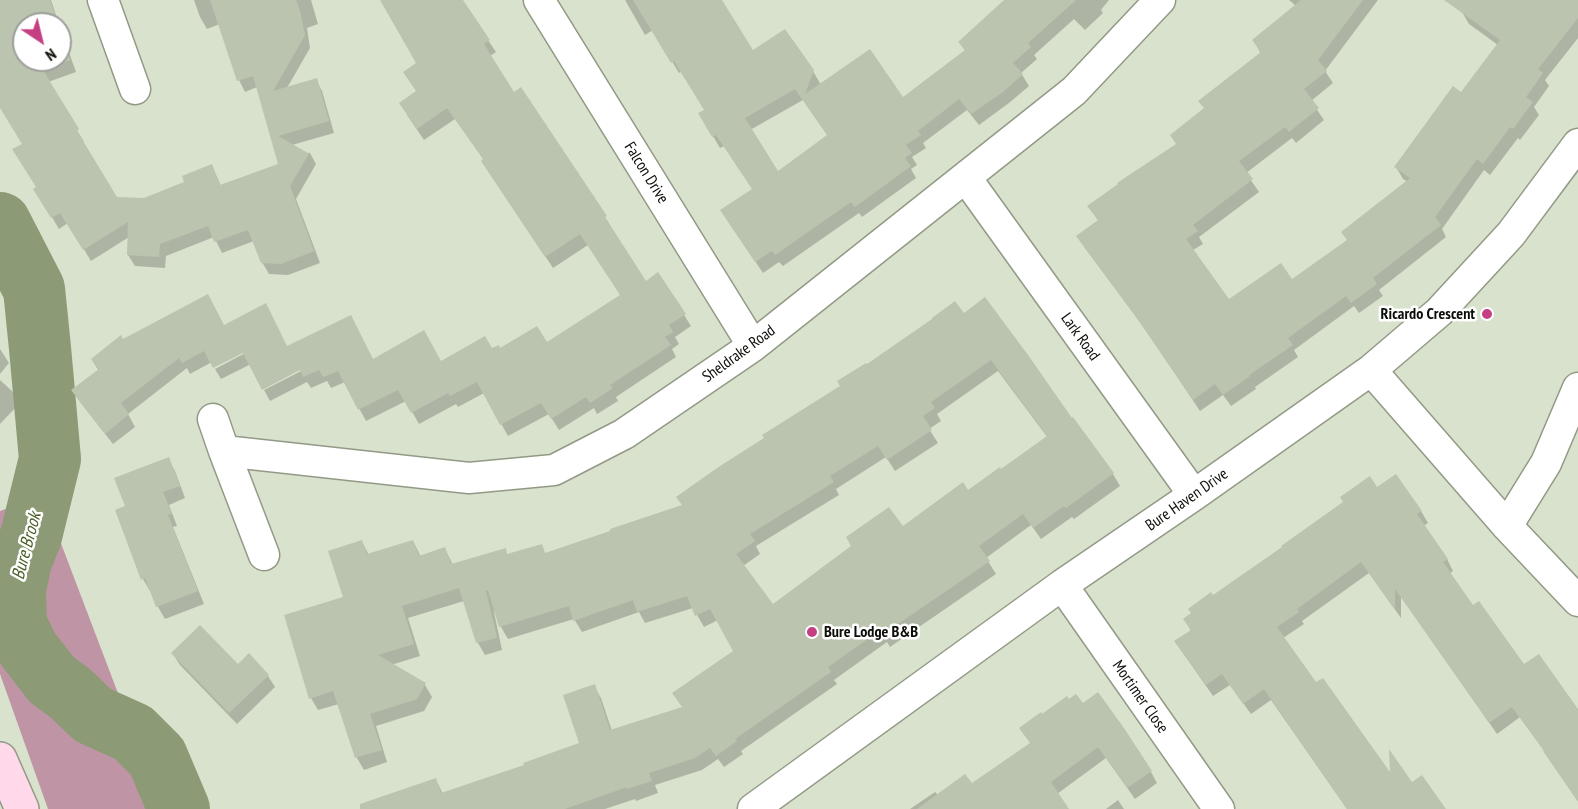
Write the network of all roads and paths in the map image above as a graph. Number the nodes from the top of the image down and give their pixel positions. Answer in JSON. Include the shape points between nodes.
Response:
{"nodes":[{"id":1,"x":103,"y":0,"type":"edge"},
{"id":2,"x":539,"y":0,"type":"edge"},
{"id":3,"x":1160,"y":0,"type":"edge"},
{"id":4,"x":135,"y":89,"type":"dead end"},
{"id":5,"x":1578,"y":144,"type":"edge"},
{"id":6,"x":966,"y":178,"type":"junction"},
{"id":7,"x":753,"y":346,"type":"junction"},
{"id":8,"x":1371,"y":370,"type":"junction"},
{"id":9,"x":1578,"y":388,"type":"edge"},
{"id":10,"x":213,"y":418,"type":"dead end"},
{"id":11,"x":224,"y":451,"type":"junction"},
{"id":12,"x":1194,"y":495,"type":"junction"},
{"id":13,"x":1506,"y":526,"type":"junction"},
{"id":14,"x":264,"y":555,"type":"dead end"},
{"id":15,"x":1062,"y":585,"type":"junction"},
{"id":16,"x":1578,"y":602,"type":"edge"},
{"id":17,"x":0,"y":759,"type":"edge"},
{"id":18,"x":21,"y":809,"type":"edge"},
{"id":19,"x":753,"y":809,"type":"edge"},
{"id":20,"x":1219,"y":809,"type":"edge"}],
"edges":[{"from":1,"to":4,"type":"street"},
{"from":2,"to":7,"type":"street","name":"Falcon Drive"},
{"from":3,"to":6,"type":"street","name":"Sheldrake Road","via":[[1074,92]]},
{"from":5,"to":8,"type":"street","name":"Bure Haven Drive","via":[[1510,234],[1463,286],[1439,312]]},
{"from":6,"to":7,"type":"street","name":"Sheldrake Road"},
{"from":6,"to":12,"type":"street","name":"Lark Road"},
{"from":7,"to":11,"type":"street","name":"Sheldrake Road","via":[[624,434],[554,470],[469,478]]},
{"from":8,"to":12,"type":"street","name":"Bure Haven Drive"},
{"from":8,"to":13,"type":"street"},
{"from":9,"to":13,"type":"street","via":[[1546,463]]},
{"from":10,"to":11,"type":"street"},
{"from":11,"to":14,"type":"street"},
{"from":12,"to":15,"type":"street","name":"Bure Haven Drive"},
{"from":13,"to":16,"type":"street"},
{"from":15,"to":19,"type":"street","name":"Bure Haven Drive"},
{"from":15,"to":20,"type":"street","name":"Mortimer Close"},
{"from":17,"to":18,"type":"street"}]}
